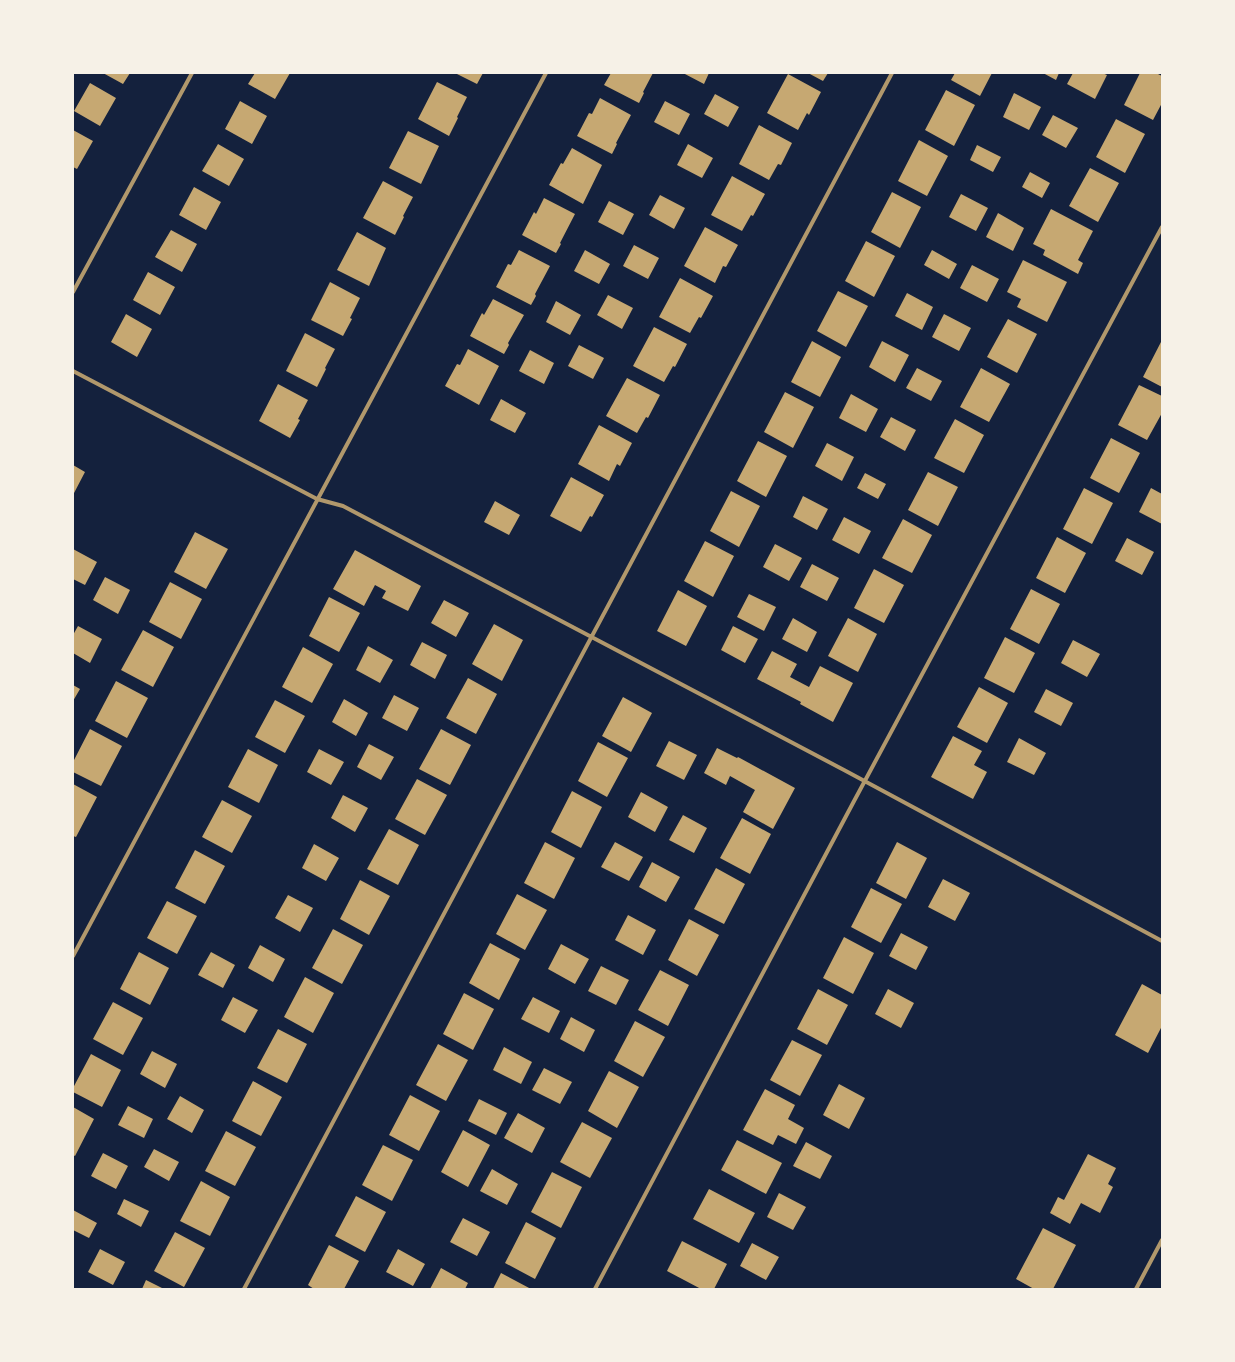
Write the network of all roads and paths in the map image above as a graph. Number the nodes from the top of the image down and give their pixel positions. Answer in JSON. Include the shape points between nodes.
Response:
{"nodes":[{"id":1,"x":192,"y":73,"type":"edge"},
{"id":2,"x":546,"y":73,"type":"edge"},
{"id":3,"x":892,"y":73,"type":"edge"},
{"id":4,"x":1162,"y":227,"type":"edge"},
{"id":5,"x":73,"y":292,"type":"edge"},
{"id":6,"x":73,"y":371,"type":"edge"},
{"id":7,"x":317,"y":499,"type":"junction"},
{"id":8,"x":592,"y":637,"type":"junction"},
{"id":9,"x":865,"y":781,"type":"junction"},
{"id":10,"x":1162,"y":941,"type":"edge"},
{"id":11,"x":73,"y":956,"type":"edge"},
{"id":12,"x":1162,"y":1240,"type":"edge"},
{"id":13,"x":244,"y":1289,"type":"edge"},
{"id":14,"x":595,"y":1289,"type":"edge"},
{"id":15,"x":1136,"y":1289,"type":"edge"}],
"edges":[{"from":1,"to":5,"type":"street"},
{"from":2,"to":7,"type":"street"},
{"from":3,"to":8,"type":"street"},
{"from":4,"to":9,"type":"street"},
{"from":6,"to":7,"type":"street"},
{"from":7,"to":8,"type":"street","via":[[343,506]]},
{"from":7,"to":11,"type":"street"},
{"from":8,"to":9,"type":"street"},
{"from":8,"to":13,"type":"street"},
{"from":9,"to":10,"type":"street"},
{"from":9,"to":14,"type":"street"},
{"from":12,"to":15,"type":"street"}]}
